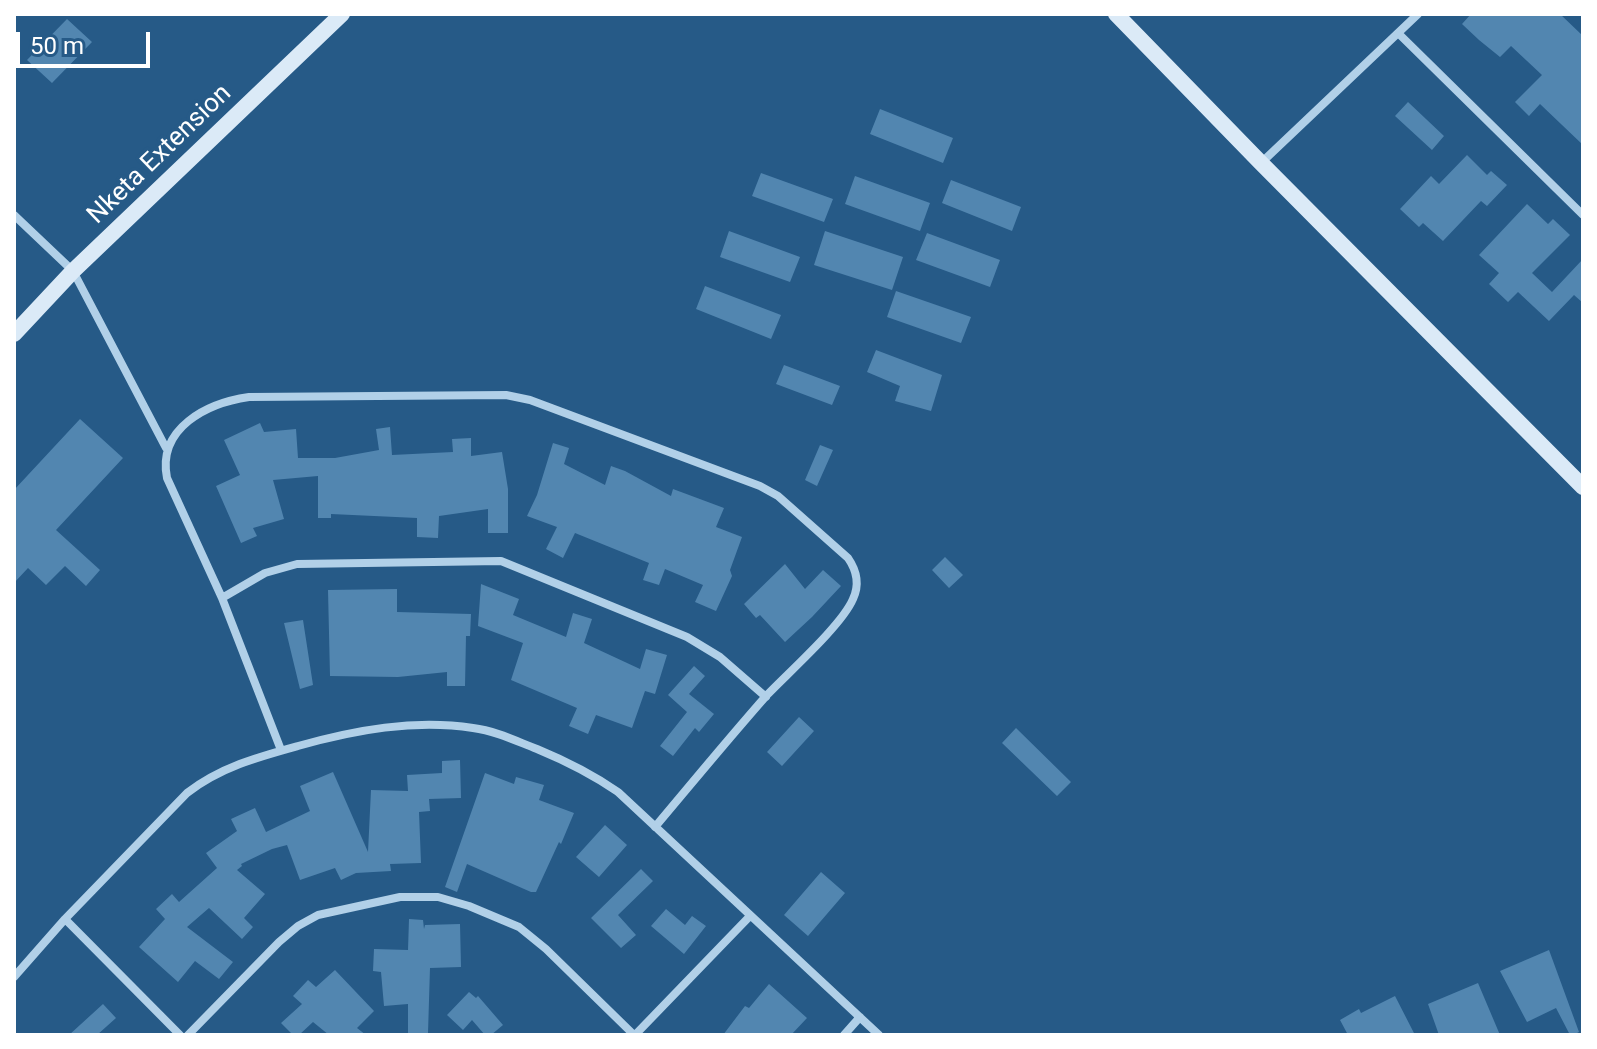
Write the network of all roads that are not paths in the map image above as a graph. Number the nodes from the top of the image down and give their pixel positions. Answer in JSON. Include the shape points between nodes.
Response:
{"nodes":[{"id":1,"x":342,"y":14,"type":"edge"},
{"id":2,"x":1116,"y":14,"type":"edge"},
{"id":3,"x":1418,"y":14,"type":"edge"},
{"id":4,"x":1398,"y":33,"type":"junction"},
{"id":5,"x":1261,"y":163,"type":"junction"},
{"id":6,"x":14,"y":215,"type":"edge"},
{"id":7,"x":1583,"y":215,"type":"edge"},
{"id":8,"x":73,"y":271,"type":"junction"},
{"id":9,"x":14,"y":334,"type":"edge"},
{"id":10,"x":166,"y":448,"type":"junction"},
{"id":11,"x":1583,"y":487,"type":"edge"},
{"id":12,"x":222,"y":598,"type":"junction"},
{"id":13,"x":766,"y":697,"type":"junction"},
{"id":14,"x":281,"y":750,"type":"junction"},
{"id":15,"x":655,"y":827,"type":"junction"},
{"id":16,"x":750,"y":916,"type":"junction"},
{"id":17,"x":65,"y":919,"type":"junction"},
{"id":18,"x":14,"y":977,"type":"edge"},
{"id":19,"x":860,"y":1017,"type":"junction"},
{"id":20,"x":180,"y":1035,"type":"edge"},
{"id":21,"x":188,"y":1035,"type":"edge"},
{"id":22,"x":635,"y":1035,"type":"edge"},
{"id":23,"x":844,"y":1035,"type":"edge"},
{"id":24,"x":879,"y":1035,"type":"edge"}],
"edges":[{"from":1,"to":8,"type":"street","name":"Nketa Extension"},
{"from":2,"to":5,"type":"street"},
{"from":3,"to":4,"type":"street"},
{"from":4,"to":5,"type":"street"},
{"from":4,"to":7,"type":"street"},
{"from":5,"to":11,"type":"street"},
{"from":6,"to":8,"type":"street"},
{"from":8,"to":9,"type":"street","name":"Nketa Extension"},
{"from":8,"to":10,"type":"street"},
{"from":10,"to":12,"type":"street","via":[[167,478]]},
{"from":10,"to":13,"type":"street","via":[[184,426],[231,400],[487,393],[530,400],[760,486],[848,558],[857,583],[843,615]]},
{"from":12,"to":13,"type":"street","via":[[265,573],[297,564],[501,561],[687,637],[720,657]]},
{"from":12,"to":14,"type":"street"},
{"from":13,"to":15,"type":"street"},
{"from":14,"to":15,"type":"street","via":[[363,729],[473,728],[578,766],[618,792]]},
{"from":14,"to":17,"type":"street","via":[[206,778]]},
{"from":15,"to":16,"type":"street"},
{"from":16,"to":19,"type":"street"},
{"from":16,"to":22,"type":"street"},
{"from":17,"to":18,"type":"street"},
{"from":17,"to":20,"type":"street"},
{"from":19,"to":23,"type":"street"},
{"from":19,"to":24,"type":"street"},
{"from":21,"to":22,"type":"street","via":[[298,926],[318,915],[400,897],[438,897],[519,927]]}]}
